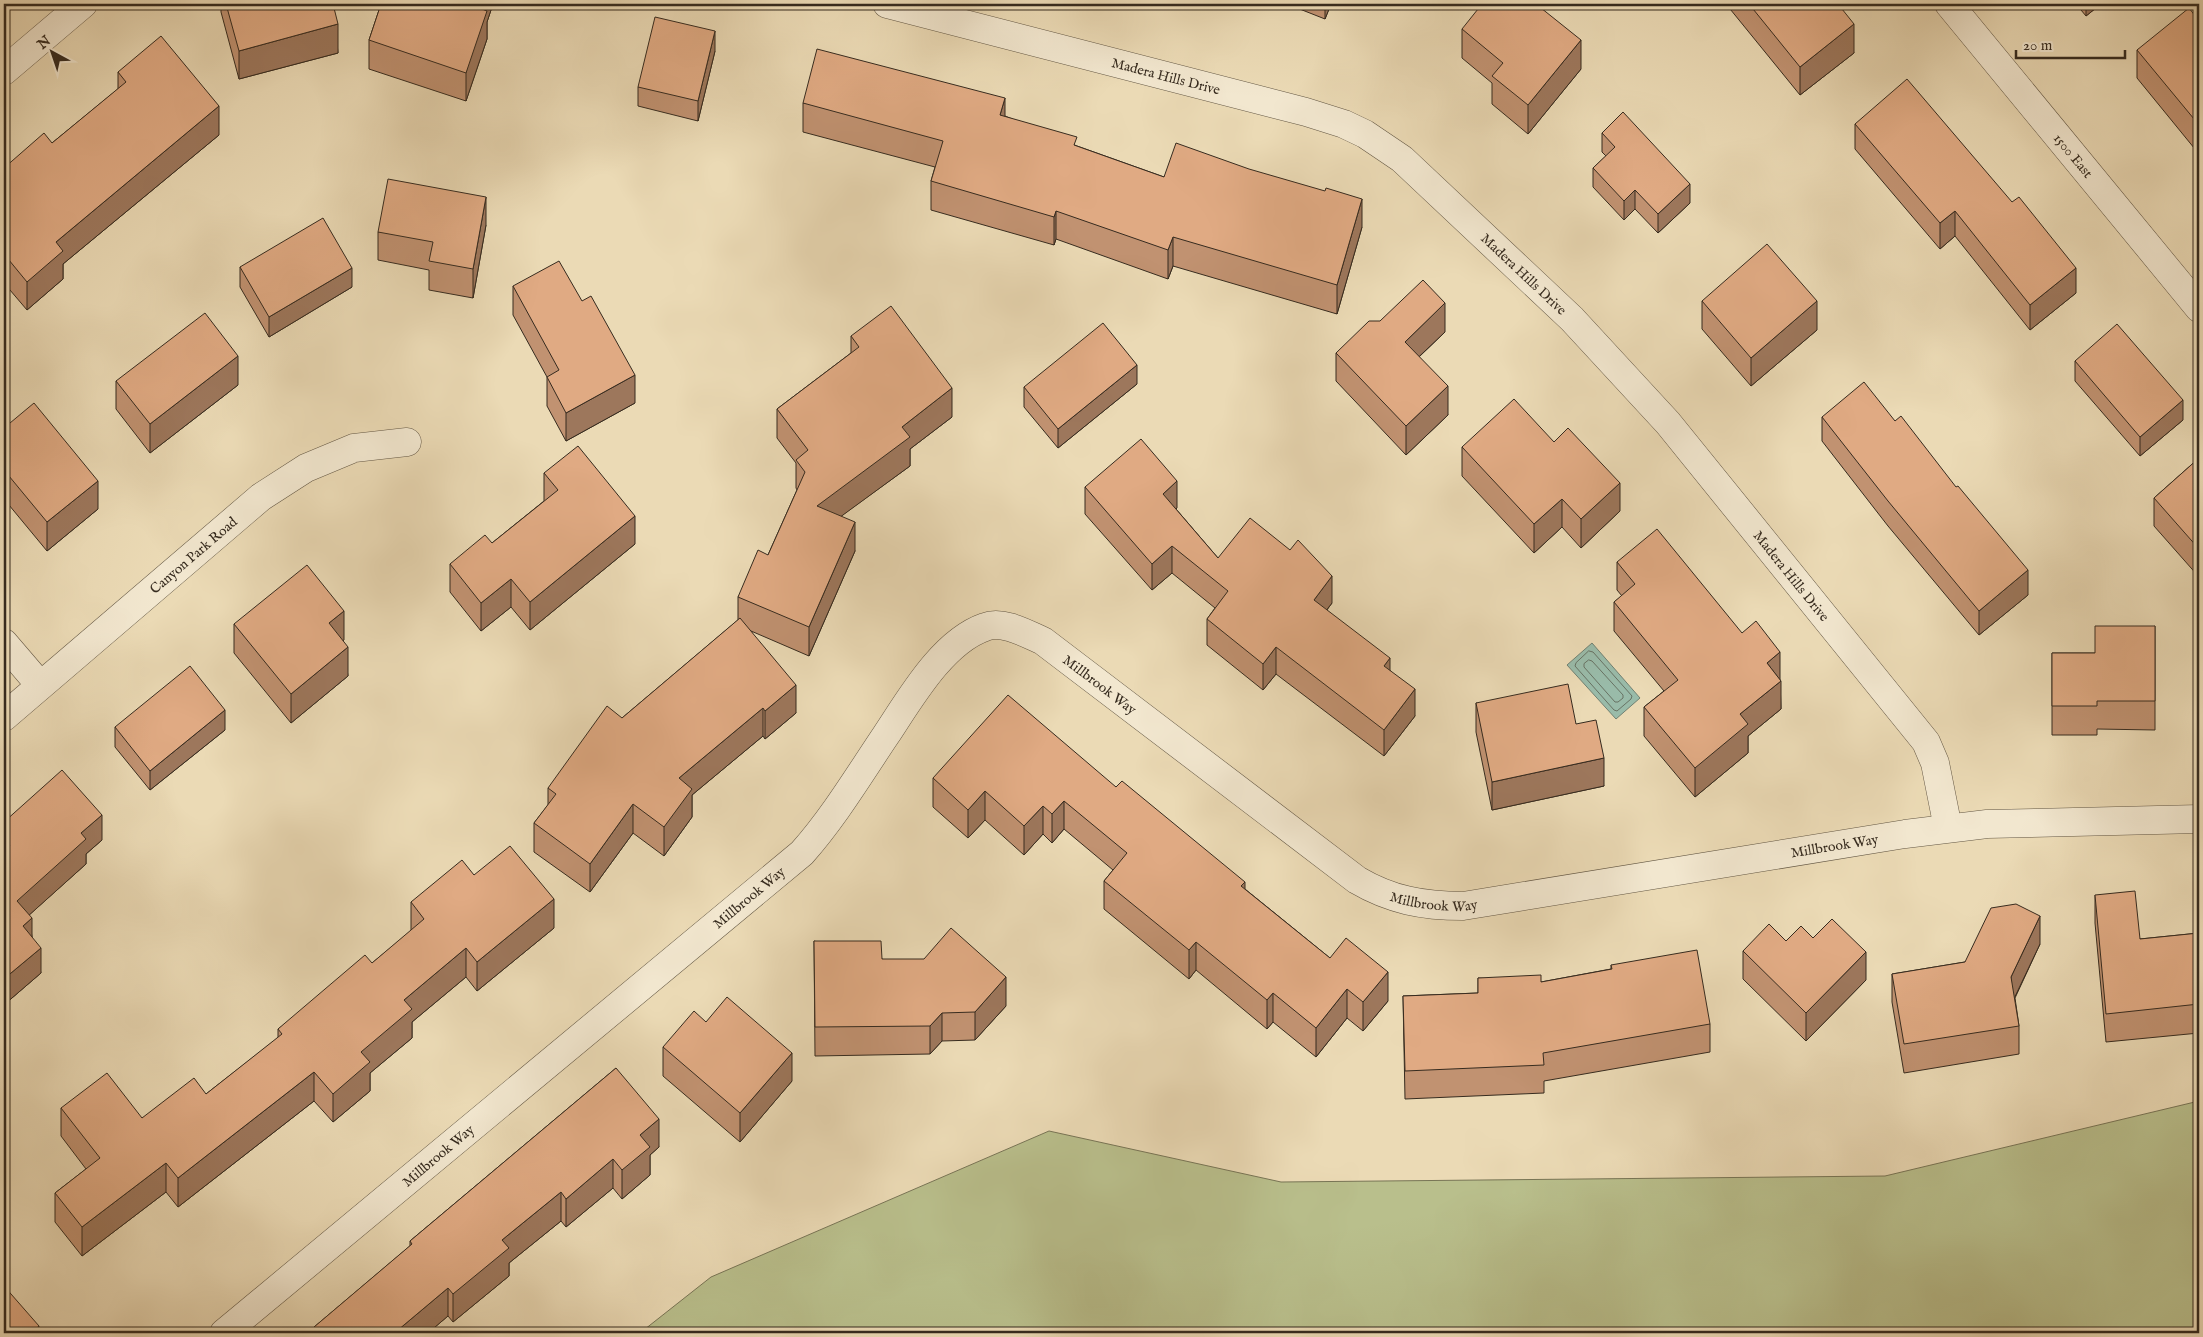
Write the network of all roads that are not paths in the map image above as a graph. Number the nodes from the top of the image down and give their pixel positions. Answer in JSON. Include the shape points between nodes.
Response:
{"nodes":[{"id":1,"x":83,"y":4,"type":"edge"},
{"id":2,"x":887,"y":4,"type":"edge"},
{"id":3,"x":1949,"y":4,"type":"edge"},
{"id":4,"x":4,"y":71,"type":"edge"},
{"id":5,"x":2199,"y":308,"type":"edge"},
{"id":6,"x":407,"y":442,"type":"dead end"},
{"id":7,"x":4,"y":643,"type":"edge"},
{"id":8,"x":40,"y":686,"type":"junction"},
{"id":9,"x":4,"y":717,"type":"edge"},
{"id":10,"x":2199,"y":819,"type":"edge"},
{"id":11,"x":1948,"y":828,"type":"junction"},
{"id":12,"x":224,"y":1333,"type":"edge"}],
"edges":[{"from":1,"to":4,"type":"street"},
{"from":2,"to":11,"type":"street","name":"Madera Hills Drive","via":[[1306,112],[1365,134],[1402,159],[1572,319],[1680,439],[1926,742],[1935,763]]},
{"from":3,"to":5,"type":"street","name":"1500 East"},
{"from":6,"to":8,"type":"street","name":"Canyon Park Road","via":[[354,448],[306,468],[261,497]]},
{"from":7,"to":8,"type":"street"},
{"from":8,"to":9,"type":"street","name":"Canyon Park Road"},
{"from":10,"to":11,"type":"street","name":"Millbrook Way","via":[[1987,824]]},
{"from":11,"to":12,"type":"street","name":"Millbrook Way","via":[[1463,906],[1417,904],[1376,891],[1338,866],[1054,649],[1024,632],[986,626],[954,647],[926,674],[831,818],[802,853]]}]}
